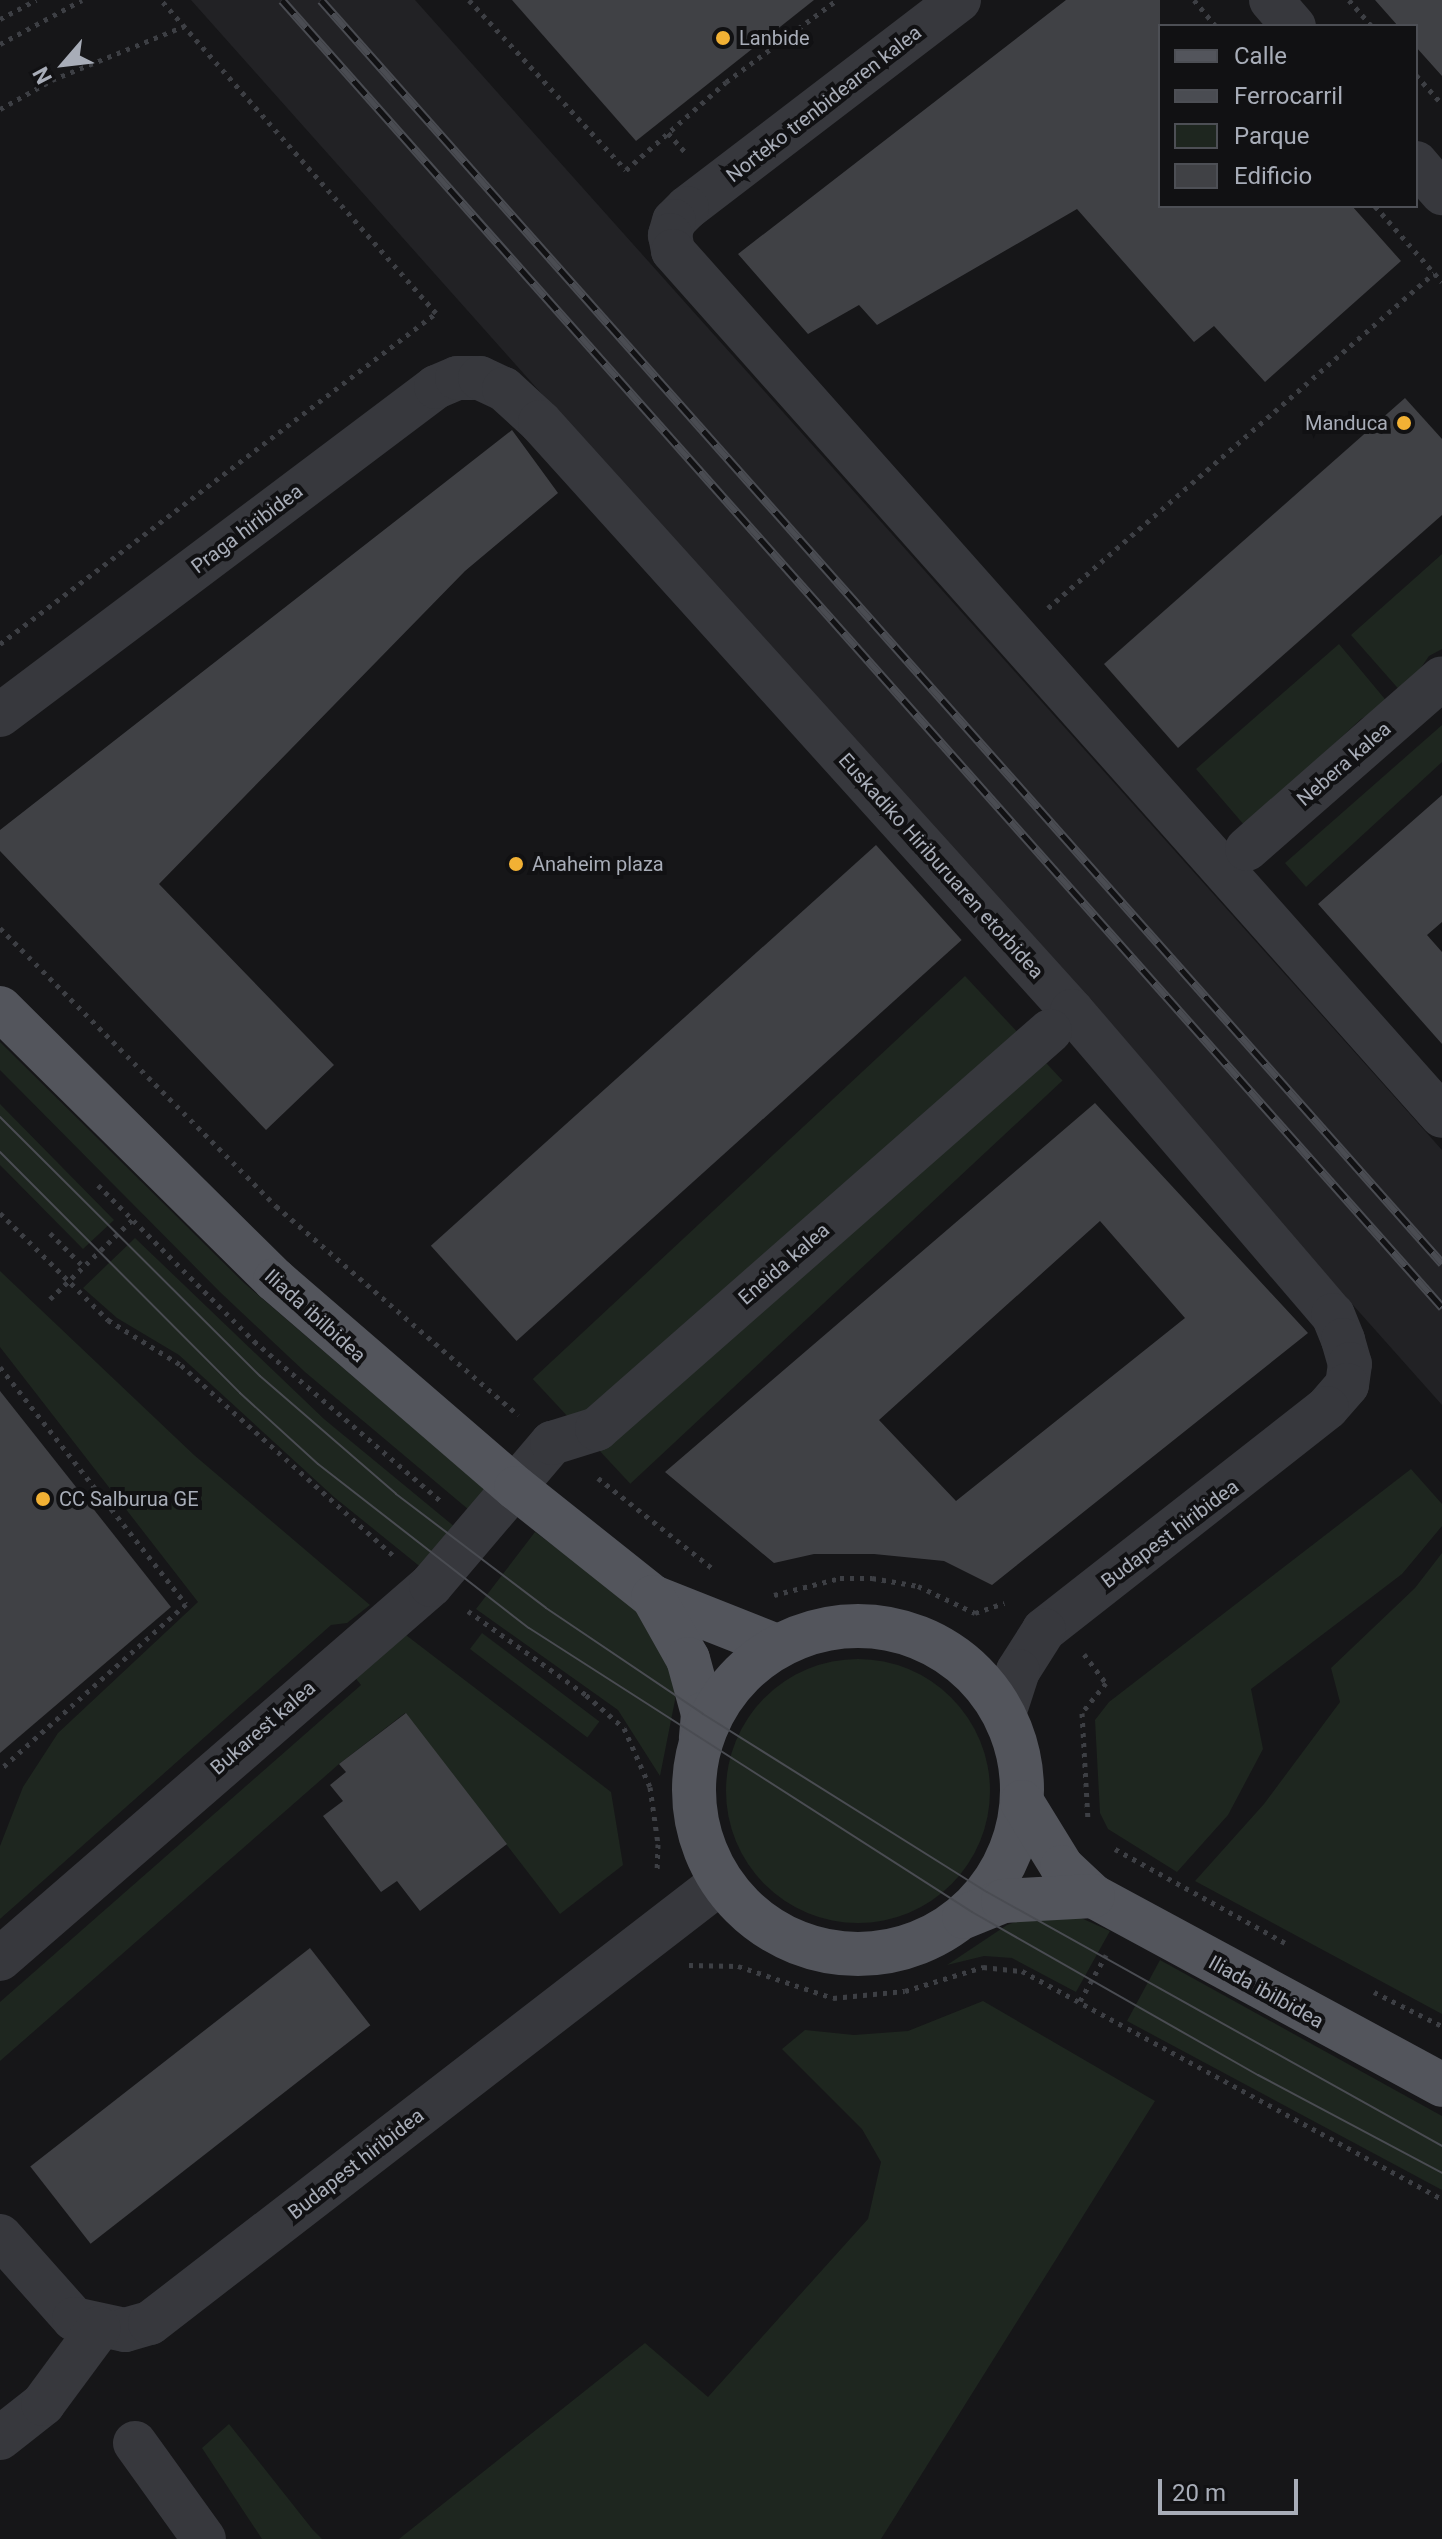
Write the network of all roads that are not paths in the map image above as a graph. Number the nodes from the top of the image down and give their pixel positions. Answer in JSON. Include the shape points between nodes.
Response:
{"nodes":[{"id":1,"x":959,"y":0,"type":"edge"},
{"id":2,"x":1271,"y":0,"type":"edge"},
{"id":3,"x":1292,"y":24,"type":"edge"},
{"id":4,"x":1418,"y":165,"type":"edge"},
{"id":5,"x":1442,"y":193,"type":"edge"},
{"id":6,"x":504,"y":389,"type":"joint"},
{"id":7,"x":1442,"y":678,"type":"edge"},
{"id":8,"x":0,"y":715,"type":"edge"},
{"id":9,"x":1247,"y":849,"type":"dead end"},
{"id":10,"x":0,"y":1008,"type":"edge"},
{"id":11,"x":1050,"y":1031,"type":"dead end"},
{"id":12,"x":1442,"y":1116,"type":"edge"},
{"id":13,"x":1350,"y":1364,"type":"joint"},
{"id":14,"x":516,"y":1488,"type":"junction"},
{"id":15,"x":653,"y":1597,"type":"junction"},
{"id":16,"x":777,"y":1646,"type":"junction"},
{"id":17,"x":1004,"y":1714,"type":"junction"},
{"id":18,"x":701,"y":1739,"type":"junction"},
{"id":19,"x":1022,"y":1802,"type":"junction"},
{"id":20,"x":721,"y":1882,"type":"junction"},
{"id":21,"x":1093,"y":1896,"type":"junction"},
{"id":22,"x":962,"y":1918,"type":"junction"},
{"id":23,"x":0,"y":1959,"type":"edge"},
{"id":24,"x":1442,"y":2085,"type":"edge"},
{"id":25,"x":0,"y":2236,"type":"edge"},
{"id":26,"x":99,"y":2328,"type":"junction"},
{"id":27,"x":0,"y":2438,"type":"edge"},
{"id":28,"x":135,"y":2443,"type":"dead end"},
{"id":29,"x":204,"y":2539,"type":"edge"}],
"edges":[{"from":1,"to":12,"type":"street","name":"Norteko trenbidearen kalea","via":[[687,208],[674,221],[670,235],[686,270]]},
{"from":2,"to":3,"type":"street"},
{"from":4,"to":5,"type":"street"},
{"from":6,"to":8,"type":"street","name":"Praga hiribidea","via":[[480,378],[457,378],[436,387]]},
{"from":6,"to":13,"type":"street","name":"Euskadiko Hiriburuaren etorbidea","via":[[551,433],[1072,1011],[1333,1315]]},
{"from":7,"to":9,"type":"street","name":"Nebera kalea"},
{"from":10,"to":14,"type":"main road","name":"Iliada ibilbidea","via":[[275,1280]]},
{"from":11,"to":14,"type":"street","name":"Eneida kalea","via":[[597,1429],[552,1443]]},
{"from":13,"to":17,"type":"street","name":"Budapest hiribidea","via":[[1347,1385],[1296,1438],[1044,1630],[1018,1671]]},
{"from":14,"to":15,"type":"main road","name":"Iliada ibilbidea"},
{"from":14,"to":23,"type":"street","name":"Bukarest kalea","via":[[431,1585]]},
{"from":15,"to":16,"type":"main road","name":"Iliada ibilbidea"},
{"from":15,"to":18,"type":"main road","name":"Iliada ibilbidea","via":[[688,1659],[703,1714]]},
{"from":16,"to":17,"type":"main road","via":[[839,1626],[905,1632],[962,1663]]},
{"from":16,"to":18,"type":"main road","via":[[737,1677]]},
{"from":17,"to":19,"type":"main road","via":[[1019,1757]]},
{"from":18,"to":20,"type":"main road","name":"Iliada ibilbidea","via":[[695,1815]]},
{"from":19,"to":21,"type":"main road","name":"Iliada ibilbidea","via":[[1062,1867]]},
{"from":19,"to":22,"type":"main road","via":[[1005,1865]]},
{"from":20,"to":22,"type":"main road","name":"Iliada ibilbidea","via":[[747,1912],[779,1934],[828,1951],[892,1952],[930,1939]]},
{"from":20,"to":26,"type":"street","name":"Budapest hiribidea","via":[[150,2323],[125,2330]]},
{"from":21,"to":22,"type":"main road","via":[[1003,1901]]},
{"from":21,"to":24,"type":"main road","name":"Iliada ibilbidea"},
{"from":25,"to":26,"type":"street","via":[[60,2309]]},
{"from":26,"to":27,"type":"street","via":[[43,2404]]},
{"from":28,"to":29,"type":"street"}]}
